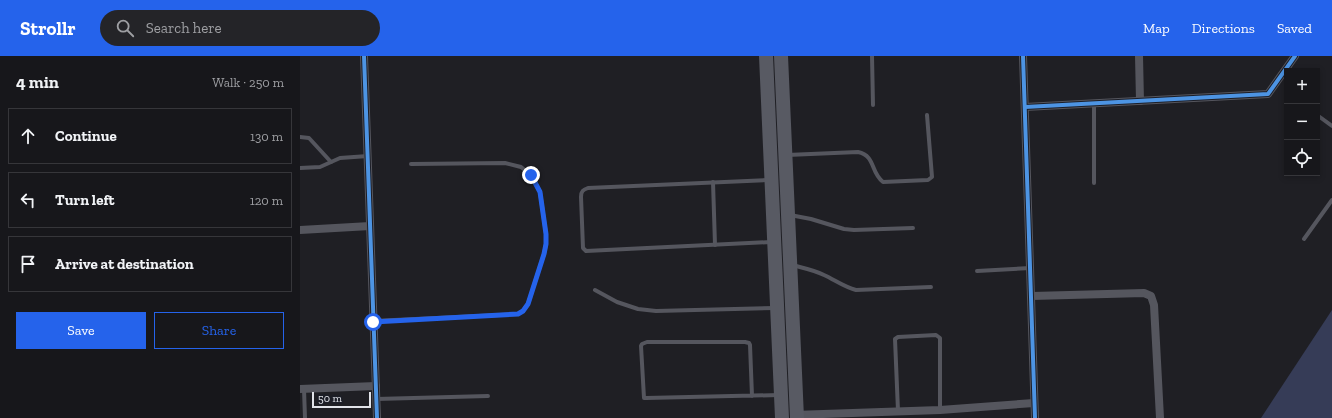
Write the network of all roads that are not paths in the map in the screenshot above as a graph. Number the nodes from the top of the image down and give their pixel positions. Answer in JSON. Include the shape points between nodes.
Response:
{"nodes":[{"id":1,"x":364,"y":56,"type":"edge"},
{"id":2,"x":766,"y":56,"type":"edge"},
{"id":3,"x":781,"y":56,"type":"edge"},
{"id":4,"x":872,"y":56,"type":"edge"},
{"id":5,"x":1023,"y":56,"type":"edge"},
{"id":6,"x":1139,"y":56,"type":"edge"},
{"id":7,"x":1295,"y":56,"type":"edge"},
{"id":8,"x":1140,"y":102,"type":"junction"},
{"id":9,"x":1094,"y":104,"type":"junction"},
{"id":10,"x":873,"y":105,"type":"dead end"},
{"id":11,"x":1025,"y":107,"type":"junction"},
{"id":12,"x":927,"y":115,"type":"dead end"},
{"id":13,"x":1320,"y":117,"type":"edge"},
{"id":14,"x":1332,"y":126,"type":"edge"},
{"id":15,"x":300,"y":137,"type":"edge"},
{"id":16,"x":785,"y":155,"type":"junction"},
{"id":17,"x":368,"y":156,"type":"junction"},
{"id":18,"x":331,"y":162,"type":"junction"},
{"id":19,"x":411,"y":164,"type":"dead end"},
{"id":20,"x":300,"y":168,"type":"edge"},
{"id":21,"x":772,"y":180,"type":"junction"},
{"id":22,"x":713,"y":182,"type":"junction"},
{"id":23,"x":1094,"y":183,"type":"dead end"},
{"id":24,"x":1332,"y":200,"type":"edge"},
{"id":25,"x":788,"y":215,"type":"junction"},
{"id":26,"x":370,"y":226,"type":"junction"},
{"id":27,"x":913,"y":228,"type":"dead end"},
{"id":28,"x":300,"y":230,"type":"edge"},
{"id":29,"x":1304,"y":238,"type":"dead end"},
{"id":30,"x":775,"y":242,"type":"junction"},
{"id":31,"x":715,"y":245,"type":"junction"},
{"id":32,"x":790,"y":265,"type":"junction"},
{"id":33,"x":1030,"y":268,"type":"junction"},
{"id":34,"x":977,"y":271,"type":"dead end"},
{"id":35,"x":931,"y":287,"type":"dead end"},
{"id":36,"x":594,"y":290,"type":"dead end"},
{"id":37,"x":1032,"y":296,"type":"junction"},
{"id":38,"x":778,"y":308,"type":"junction"},
{"id":39,"x":373,"y":322,"type":"junction"},
{"id":40,"x":376,"y":386,"type":"junction"},
{"id":41,"x":302,"y":389,"type":"edge"},
{"id":42,"x":781,"y":395,"type":"junction"},
{"id":43,"x":488,"y":396,"type":"dead end"},
{"id":44,"x":752,"y":396,"type":"junction"},
{"id":45,"x":376,"y":399,"type":"junction"},
{"id":46,"x":1034,"y":403,"type":"junction"},
{"id":47,"x":940,"y":410,"type":"junction"},
{"id":48,"x":898,"y":412,"type":"junction"},
{"id":49,"x":796,"y":416,"type":"edge"},
{"id":50,"x":782,"y":417,"type":"edge"},
{"id":51,"x":305,"y":418,"type":"edge"},
{"id":52,"x":377,"y":418,"type":"edge"},
{"id":53,"x":1035,"y":418,"type":"edge"},
{"id":54,"x":1160,"y":418,"type":"edge"}],
"edges":[{"from":1,"to":17,"type":"street"},
{"from":2,"to":21,"type":"highway"},
{"from":3,"to":16,"type":"highway"},
{"from":4,"to":10,"type":"lane"},
{"from":5,"to":11,"type":"street"},
{"from":6,"to":8,"type":"street"},
{"from":7,"to":8,"type":"street","via":[[1268,94]]},
{"from":8,"to":9,"type":"street"},
{"from":9,"to":11,"type":"street"},
{"from":9,"to":23,"type":"lane"},
{"from":11,"to":33,"type":"street"},
{"from":12,"to":16,"type":"lane","via":[[932,177],[928,180],[883,182],[868,156],[858,152]]},
{"from":13,"to":14,"type":"lane"},
{"from":15,"to":18,"type":"lane","via":[[309,138]]},
{"from":16,"to":25,"type":"highway"},
{"from":17,"to":18,"type":"lane","via":[[340,158]]},
{"from":17,"to":26,"type":"street"},
{"from":18,"to":20,"type":"lane"},
{"from":19,"to":39,"type":"lane","via":[[505,163],[521,168],[531,175],[540,192],[546,234],[544,254],[528,304],[518,314]]},
{"from":21,"to":22,"type":"lane"},
{"from":21,"to":30,"type":"highway"},
{"from":22,"to":31,"type":"lane"},
{"from":22,"to":31,"type":"lane","via":[[588,188],[581,192],[581,197],[583,248],[586,251]]},
{"from":24,"to":29,"type":"lane"},
{"from":25,"to":27,"type":"lane","via":[[844,229]]},
{"from":25,"to":32,"type":"highway"},
{"from":26,"to":28,"type":"street"},
{"from":26,"to":39,"type":"street"},
{"from":30,"to":31,"type":"lane"},
{"from":30,"to":38,"type":"highway"},
{"from":32,"to":35,"type":"lane","via":[[810,269],[856,290]]},
{"from":32,"to":49,"type":"highway"},
{"from":33,"to":34,"type":"lane"},
{"from":33,"to":37,"type":"street"},
{"from":36,"to":38,"type":"lane","via":[[617,302],[638,309],[656,311]]},
{"from":37,"to":46,"type":"street"},
{"from":37,"to":54,"type":"street","via":[[1144,293],[1151,296],[1154,305]]},
{"from":38,"to":42,"type":"highway"},
{"from":39,"to":40,"type":"street"},
{"from":40,"to":41,"type":"street"},
{"from":40,"to":45,"type":"street"},
{"from":41,"to":51,"type":"lane"},
{"from":42,"to":44,"type":"lane"},
{"from":42,"to":50,"type":"highway"},
{"from":43,"to":45,"type":"lane"},
{"from":44,"to":44,"type":"lane","via":[[644,398],[641,346],[647,342],[749,343]]},
{"from":45,"to":52,"type":"street"},
{"from":46,"to":47,"type":"street"},
{"from":46,"to":53,"type":"street"},
{"from":47,"to":48,"type":"street"},
{"from":47,"to":48,"type":"lane","via":[[940,338],[936,335],[895,339]]},
{"from":48,"to":49,"type":"street"},
{"from":49,"to":50,"type":"street"}]}
